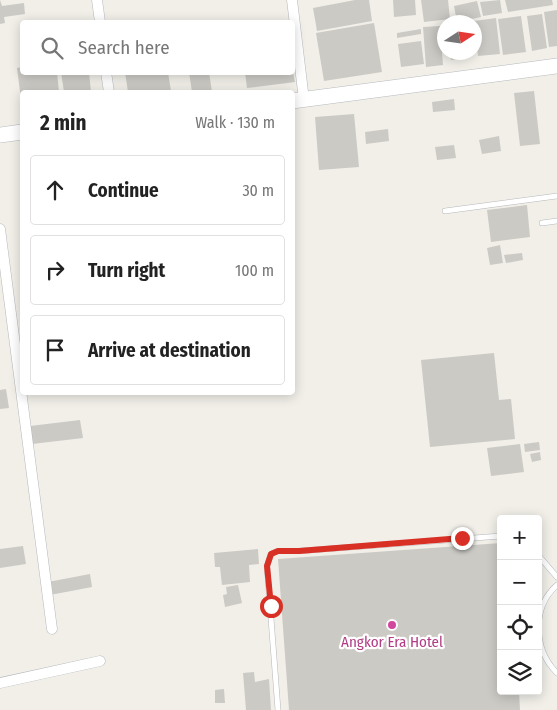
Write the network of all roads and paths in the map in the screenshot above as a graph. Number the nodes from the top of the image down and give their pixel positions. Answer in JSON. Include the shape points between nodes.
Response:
{"nodes":[{"id":1,"x":98,"y":0,"type":"edge"},
{"id":2,"x":292,"y":0,"type":"edge"},
{"id":3,"x":100,"y":20,"type":"edge"},
{"id":4,"x":293,"y":20,"type":"edge"},
{"id":5,"x":295,"y":50,"type":"edge"},
{"id":6,"x":557,"y":66,"type":"edge"},
{"id":7,"x":106,"y":75,"type":"edge"},
{"id":8,"x":108,"y":90,"type":"edge"},
{"id":9,"x":298,"y":101,"type":"edge"},
{"id":10,"x":20,"y":132,"type":"edge"},
{"id":11,"x":0,"y":135,"type":"edge"},
{"id":12,"x":557,"y":196,"type":"edge"},
{"id":13,"x":445,"y":211,"type":"dead end"},
{"id":14,"x":557,"y":220,"type":"edge"},
{"id":15,"x":542,"y":223,"type":"dead end"},
{"id":16,"x":0,"y":229,"type":"edge"},
{"id":17,"x":20,"y":383,"type":"edge"},
{"id":18,"x":22,"y":395,"type":"edge"},
{"id":19,"x":497,"y":536,"type":"edge"},
{"id":20,"x":542,"y":560,"type":"edge"},
{"id":21,"x":557,"y":577,"type":"edge"},
{"id":22,"x":557,"y":585,"type":"edge"},
{"id":23,"x":52,"y":629,"type":"dead end"},
{"id":24,"x":100,"y":661,"type":"dead end"},
{"id":25,"x":557,"y":673,"type":"edge"},
{"id":26,"x":0,"y":683,"type":"edge"},
{"id":27,"x":278,"y":710,"type":"edge"}],
"edges":[{"from":1,"to":3,"type":"street"},
{"from":2,"to":4,"type":"street"},
{"from":5,"to":9,"type":"street"},
{"from":6,"to":9,"type":"street"},
{"from":7,"to":8,"type":"street"},
{"from":10,"to":11,"type":"street"},
{"from":12,"to":13,"type":"lane"},
{"from":14,"to":15,"type":"lane"},
{"from":16,"to":17,"type":"street"},
{"from":18,"to":23,"type":"street"},
{"from":19,"to":27,"type":"lane","via":[[271,554],[267,566]]},
{"from":20,"to":21,"type":"lane"},
{"from":22,"to":25,"type":"lane","via":[[549,592],[540,611],[539,631],[543,655]]},
{"from":24,"to":26,"type":"street"}]}
